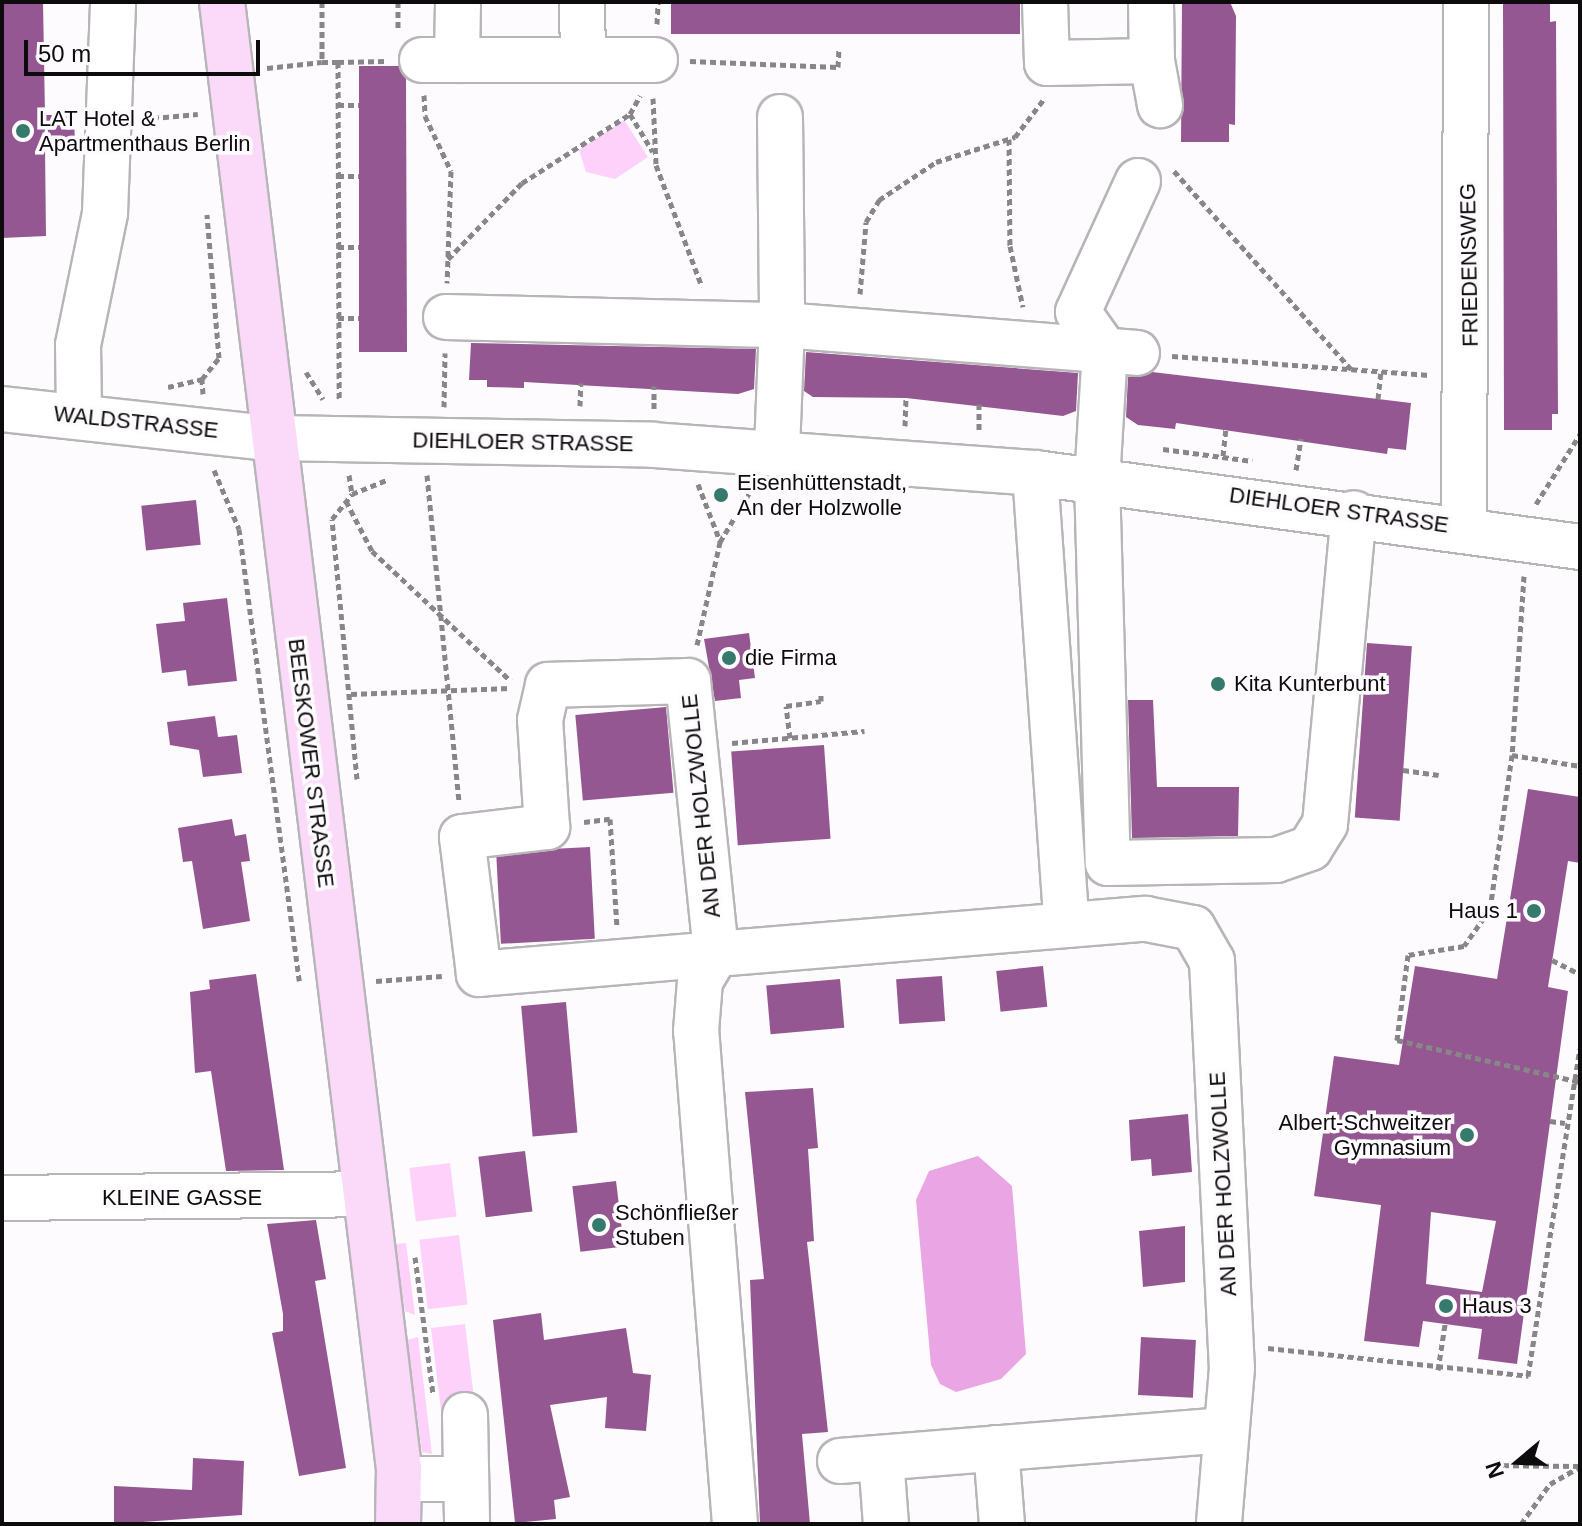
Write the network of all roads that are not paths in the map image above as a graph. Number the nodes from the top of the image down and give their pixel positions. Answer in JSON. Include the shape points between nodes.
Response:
{"nodes":[{"id":1,"x":113,"y":2,"type":"edge"},
{"id":2,"x":222,"y":2,"type":"edge"},
{"id":3,"x":458,"y":2,"type":"edge"},
{"id":4,"x":582,"y":2,"type":"edge"},
{"id":5,"x":1045,"y":2,"type":"edge"},
{"id":6,"x":1151,"y":2,"type":"edge"},
{"id":7,"x":1466,"y":2,"type":"edge"},
{"id":8,"x":583,"y":59,"type":"junction"},
{"id":9,"x":655,"y":60,"type":"road end"},
{"id":10,"x":1152,"y":61,"type":"junction"},
{"id":11,"x":1160,"y":105,"type":"dead end"},
{"id":12,"x":780,"y":117,"type":"dead end"},
{"id":13,"x":1153,"y":172,"type":"road end"},
{"id":14,"x":446,"y":317,"type":"road end"},
{"id":15,"x":782,"y":325,"type":"junction"},
{"id":16,"x":1121,"y":352,"type":"junction"},
{"id":17,"x":2,"y":409,"type":"edge"},
{"id":18,"x":79,"y":415,"type":"junction"},
{"id":19,"x":270,"y":438,"type":"junction"},
{"id":20,"x":765,"y":469,"type":"junction"},
{"id":21,"x":1035,"y":473,"type":"junction"},
{"id":22,"x":1097,"y":479,"type":"junction"},
{"id":23,"x":1354,"y":513,"type":"junction"},
{"id":24,"x":1464,"y":528,"type":"junction"},
{"id":25,"x":1580,"y":547,"type":"edge"},
{"id":26,"x":1067,"y":925,"type":"junction"},
{"id":27,"x":716,"y":954,"type":"junction"},
{"id":28,"x":362,"y":1194,"type":"junction"},
{"id":29,"x":2,"y":1198,"type":"edge"},
{"id":30,"x":465,"y":1415,"type":"dead end"},
{"id":31,"x":1226,"y":1430,"type":"junction"},
{"id":32,"x":996,"y":1448,"type":"junction"},
{"id":33,"x":399,"y":1479,"type":"junction"},
{"id":34,"x":463,"y":1479,"type":"junction"},
{"id":35,"x":398,"y":1524,"type":"edge"},
{"id":36,"x":467,"y":1524,"type":"edge"},
{"id":37,"x":735,"y":1524,"type":"edge"},
{"id":38,"x":886,"y":1524,"type":"edge"},
{"id":39,"x":1002,"y":1524,"type":"edge"},
{"id":40,"x":1219,"y":1524,"type":"edge"}],
"edges":[{"from":1,"to":18,"type":"street","via":[[105,213],[78,345]]},
{"from":2,"to":19,"type":"main road","name":"BEESKOWER STRASSE"},
{"from":3,"to":8,"type":"street","via":[[440,60]]},
{"from":4,"to":8,"type":"street"},
{"from":5,"to":10,"type":"street","via":[[1047,63]]},
{"from":6,"to":10,"type":"street"},
{"from":7,"to":24,"type":"street","name":"FRIEDENSWEG","via":[[1470,378]]},
{"from":8,"to":9,"type":"street"},
{"from":10,"to":11,"type":"street"},
{"from":12,"to":15,"type":"street"},
{"from":13,"to":16,"type":"street","via":[[1078,312]]},
{"from":14,"to":15,"type":"street"},
{"from":15,"to":16,"type":"street"},
{"from":15,"to":20,"type":"street"},
{"from":16,"to":22,"type":"street"},
{"from":17,"to":18,"type":"street","name":"WALDSTRASSE"},
{"from":18,"to":19,"type":"street","name":"WALDSTRASSE"},
{"from":19,"to":20,"type":"street","name":"DIEHLOER STRASSE","via":[[435,457]]},
{"from":19,"to":28,"type":"main road","name":"BEESKOWER STRASSE"},
{"from":20,"to":21,"type":"street","name":"DIEHLOER STRASSE"},
{"from":21,"to":22,"type":"street","name":"DIEHLOER STRASSE"},
{"from":21,"to":26,"type":"street"},
{"from":22,"to":23,"type":"street","name":"DIEHLOER STRASSE"},
{"from":22,"to":23,"type":"street","via":[[1108,863],[1276,860],[1310,848],[1325,824]]},
{"from":23,"to":24,"type":"street","name":"DIEHLOER STRASSE"},
{"from":24,"to":25,"type":"street","name":"DIEHLOER STRASSE","via":[[1529,524]]},
{"from":26,"to":27,"type":"street","name":"AN DER HOLZWOLLE"},
{"from":26,"to":31,"type":"street","name":"AN DER HOLZWOLLE","via":[[1146,919],[1193,928],[1212,961],[1231,1347]]},
{"from":27,"to":27,"type":"street","name":"AN DER HOLZWOLLE","via":[[479,974],[462,837],[547,827],[540,720],[548,685],[688,681]]},
{"from":27,"to":37,"type":"street","via":[[700,981],[696,1031]]},
{"from":28,"to":29,"type":"street","name":"KLEINE GASSE"},
{"from":28,"to":33,"type":"main road","name":"BEESKOWER STRASSE"},
{"from":30,"to":34,"type":"street"},
{"from":31,"to":32,"type":"street"},
{"from":31,"to":40,"type":"street","name":"AN DER HOLZWOLLE"},
{"from":32,"to":38,"type":"street","via":[[861,1459]]},
{"from":32,"to":39,"type":"street"},
{"from":33,"to":34,"type":"street"},
{"from":33,"to":35,"type":"main road","name":"BEESKOWER STRASSE"},
{"from":34,"to":36,"type":"street"}]}
